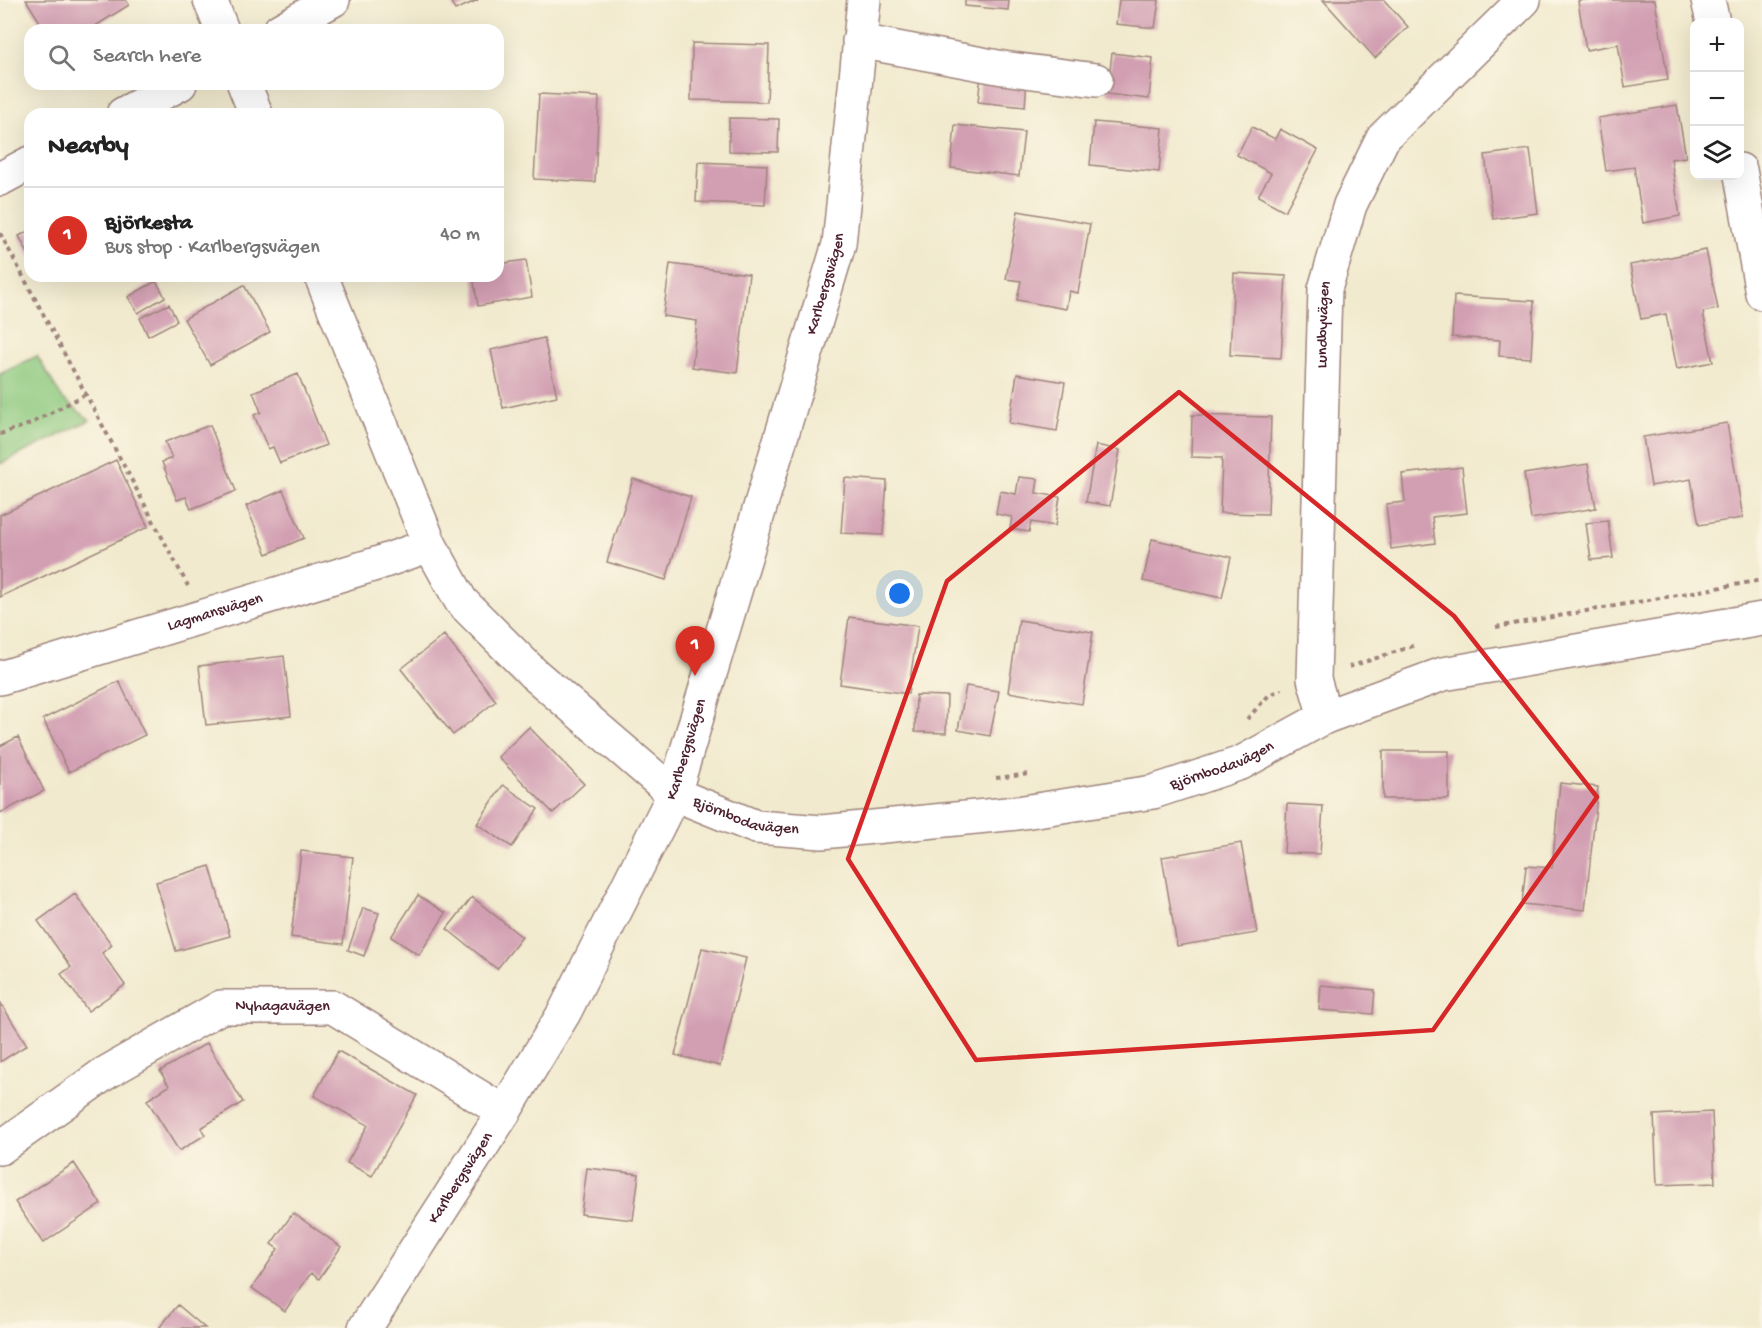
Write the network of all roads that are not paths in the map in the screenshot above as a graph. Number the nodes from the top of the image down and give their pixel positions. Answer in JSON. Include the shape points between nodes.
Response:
{"nodes":[{"id":1,"x":210,"y":0,"type":"edge"},
{"id":2,"x":333,"y":0,"type":"edge"},
{"id":3,"x":864,"y":0,"type":"edge"},
{"id":4,"x":1524,"y":0,"type":"edge"},
{"id":5,"x":1708,"y":0,"type":"edge"},
{"id":6,"x":1712,"y":18,"type":"edge"},
{"id":7,"x":220,"y":24,"type":"edge"},
{"id":8,"x":291,"y":24,"type":"edge"},
{"id":9,"x":859,"y":41,"type":"junction"},
{"id":10,"x":1096,"y":80,"type":"dead end"},
{"id":11,"x":169,"y":90,"type":"edge"},
{"id":12,"x":246,"y":90,"type":"edge"},
{"id":13,"x":134,"y":108,"type":"edge"},
{"id":14,"x":254,"y":108,"type":"edge"},
{"id":15,"x":24,"y":166,"type":"edge"},
{"id":16,"x":0,"y":179,"type":"edge"},
{"id":17,"x":1742,"y":180,"type":"edge"},
{"id":18,"x":323,"y":282,"type":"edge"},
{"id":19,"x":1762,"y":293,"type":"edge"},
{"id":20,"x":430,"y":545,"type":"junction"},
{"id":21,"x":1762,"y":619,"type":"edge"},
{"id":22,"x":0,"y":678,"type":"edge"},
{"id":23,"x":1325,"y":717,"type":"junction"},
{"id":24,"x":674,"y":794,"type":"junction"},
{"id":25,"x":504,"y":1112,"type":"junction"},
{"id":26,"x":0,"y":1148,"type":"edge"},
{"id":27,"x":365,"y":1328,"type":"edge"}],
"edges":[{"from":1,"to":7,"type":"street"},
{"from":2,"to":8,"type":"street"},
{"from":3,"to":9,"type":"street","name":"Karlbergsvägen"},
{"from":4,"to":23,"type":"street","name":"Lundbyvägen","via":[[1383,138],[1350,205],[1325,289],[1314,679]]},
{"from":5,"to":6,"type":"street"},
{"from":9,"to":10,"type":"street","via":[[1004,68]]},
{"from":9,"to":24,"type":"street","name":"Karlbergsvägen","via":[[839,244]]},
{"from":11,"to":13,"type":"street"},
{"from":12,"to":14,"type":"street"},
{"from":15,"to":16,"type":"street"},
{"from":17,"to":19,"type":"street"},
{"from":18,"to":20,"type":"street"},
{"from":20,"to":22,"type":"street","name":"Lagmansvägen"},
{"from":20,"to":24,"type":"street","via":[[460,601],[533,673]]},
{"from":21,"to":23,"type":"street","name":"Björnbodavägen","via":[[1443,674]]},
{"from":23,"to":24,"type":"street","name":"Björnbodavägen","via":[[1241,763],[1153,792],[1017,813],[822,832],[756,826]]},
{"from":24,"to":25,"type":"street","name":"Karlbergsvägen","via":[[564,1013]]},
{"from":25,"to":26,"type":"street","name":"Nyhagavägen","via":[[333,1007],[221,1007],[104,1074]]},
{"from":25,"to":27,"type":"street","name":"Karlbergsvägen"}]}
